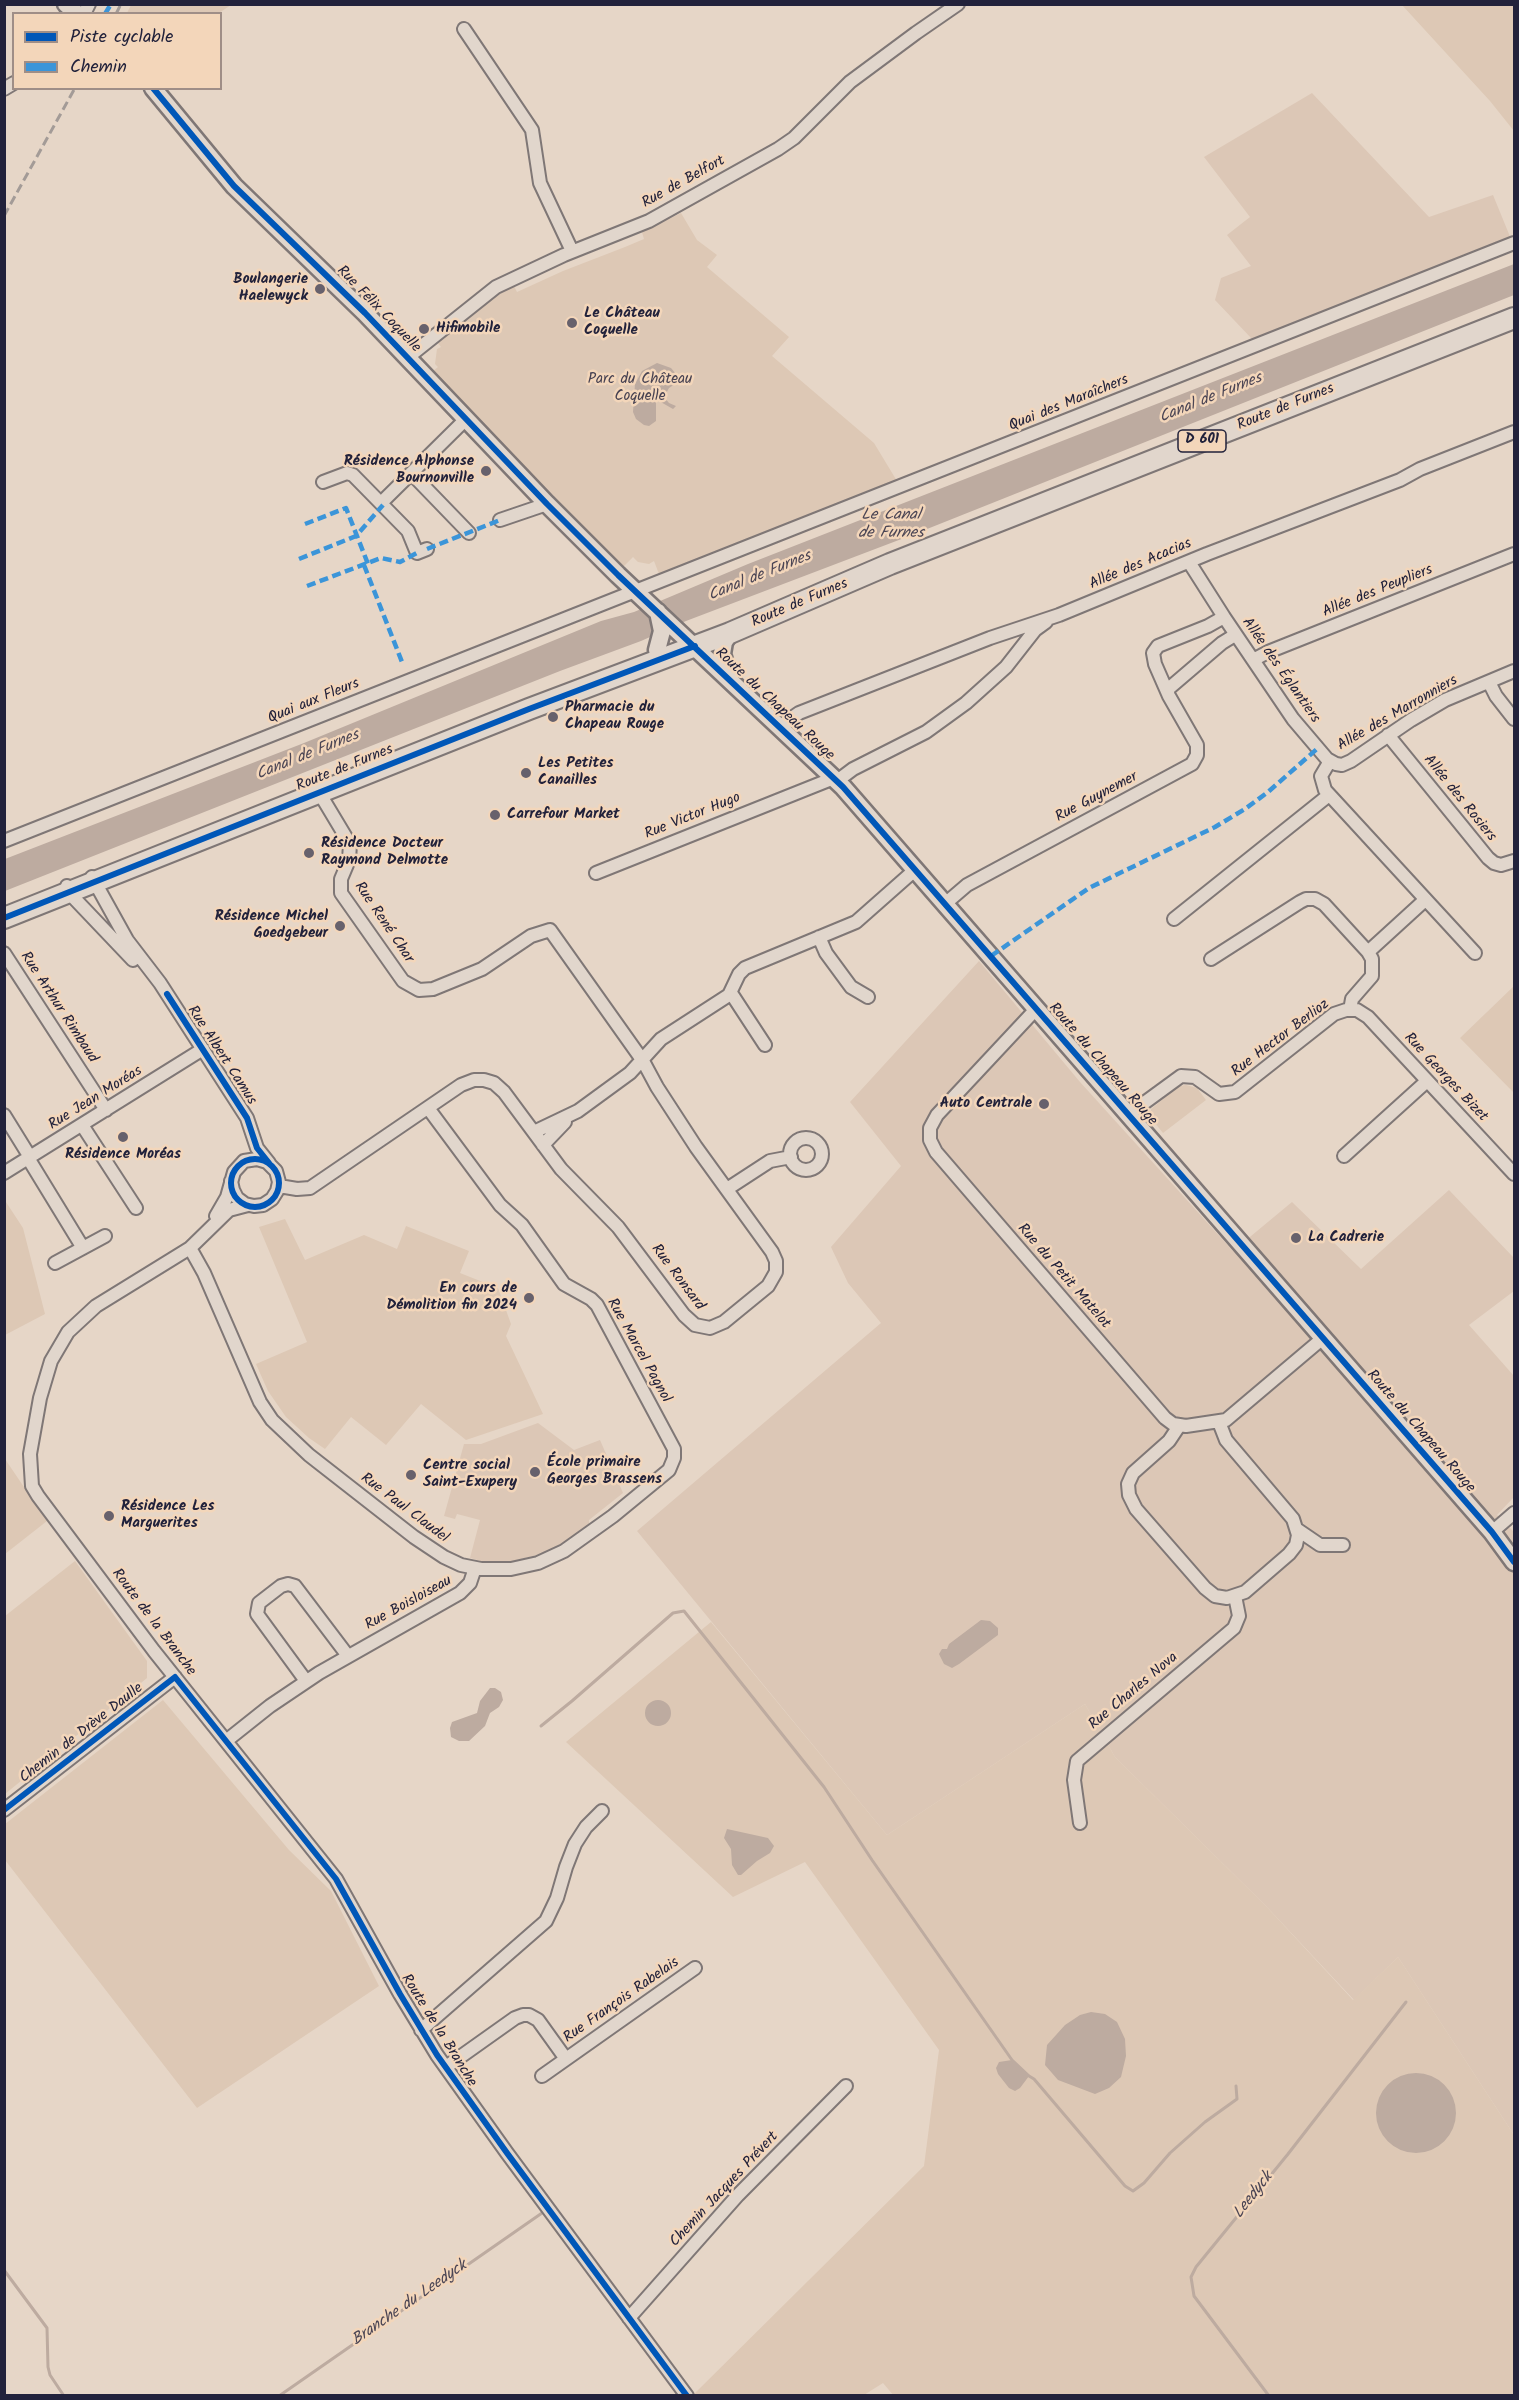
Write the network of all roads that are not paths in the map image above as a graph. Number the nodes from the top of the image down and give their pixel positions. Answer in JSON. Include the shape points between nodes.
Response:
{"nodes":[{"id":1,"x":958,"y":4,"type":"edge"},
{"id":2,"x":464,"y":29,"type":"dead end"},
{"id":3,"x":155,"y":90,"type":"edge"},
{"id":4,"x":1515,"y":243,"type":"edge"},
{"id":5,"x":572,"y":251,"type":"junction"},
{"id":6,"x":1515,"y":318,"type":"edge"},
{"id":7,"x":407,"y":358,"type":"junction"},
{"id":8,"x":465,"y":420,"type":"junction"},
{"id":9,"x":1515,"y":432,"type":"edge"},
{"id":10,"x":411,"y":473,"type":"junction"},
{"id":11,"x":323,"y":482,"type":"dead end"},
{"id":12,"x":381,"y":503,"type":"junction"},
{"id":13,"x":547,"y":504,"type":"junction"},
{"id":14,"x":500,"y":520,"type":"dead end"},
{"id":15,"x":469,"y":533,"type":"dead end"},
{"id":16,"x":422,"y":551,"type":"dead end"},
{"id":17,"x":1515,"y":554,"type":"edge"},
{"id":18,"x":1189,"y":562,"type":"junction"},
{"id":19,"x":890,"y":564,"type":"junction"},
{"id":20,"x":637,"y":594,"type":"junction"},
{"id":21,"x":658,"y":612,"type":"joint"},
{"id":22,"x":1059,"y":615,"type":"junction"},
{"id":23,"x":1224,"y":617,"type":"junction"},
{"id":24,"x":1014,"y":630,"type":"junction"},
{"id":25,"x":730,"y":633,"type":"junction"},
{"id":26,"x":1235,"y":635,"type":"junction"},
{"id":27,"x":676,"y":640,"type":"junction"},
{"id":28,"x":1023,"y":649,"type":"junction"},
{"id":29,"x":1253,"y":660,"type":"junction"},
{"id":30,"x":1515,"y":671,"type":"edge"},
{"id":31,"x":730,"y":680,"type":"junction"},
{"id":32,"x":1489,"y":682,"type":"junction"},
{"id":33,"x":1167,"y":690,"type":"junction"},
{"id":34,"x":1515,"y":719,"type":"edge"},
{"id":35,"x":779,"y":727,"type":"junction"},
{"id":36,"x":1388,"y":735,"type":"junction"},
{"id":37,"x":1330,"y":761,"type":"junction"},
{"id":38,"x":832,"y":775,"type":"junction"},
{"id":39,"x":316,"y":788,"type":"junction"},
{"id":40,"x":1329,"y":795,"type":"junction"},
{"id":41,"x":4,"y":841,"type":"edge"},
{"id":42,"x":1515,"y":861,"type":"edge"},
{"id":43,"x":916,"y":869,"type":"junction"},
{"id":44,"x":596,"y":873,"type":"dead end"},
{"id":45,"x":92,"y":878,"type":"junction"},
{"id":46,"x":68,"y":888,"type":"junction"},
{"id":47,"x":1425,"y":900,"type":"junction"},
{"id":48,"x":945,"y":903,"type":"junction"},
{"id":49,"x":4,"y":910,"type":"edge"},
{"id":50,"x":4,"y":918,"type":"edge"},
{"id":51,"x":1174,"y":919,"type":"dead end"},
{"id":52,"x":819,"y":937,"type":"junction"},
{"id":53,"x":1368,"y":952,"type":"junction"},
{"id":54,"x":4,"y":953,"type":"edge"},
{"id":55,"x":1475,"y":953,"type":"dead end"},
{"id":56,"x":1211,"y":959,"type":"dead end"},
{"id":57,"x":731,"y":993,"type":"junction"},
{"id":58,"x":167,"y":994,"type":"junction"},
{"id":59,"x":868,"y":997,"type":"dead end"},
{"id":60,"x":1037,"y":1008,"type":"junction"},
{"id":61,"x":1350,"y":1010,"type":"junction"},
{"id":62,"x":765,"y":1045,"type":"dead end"},
{"id":63,"x":203,"y":1049,"type":"junction"},
{"id":64,"x":643,"y":1061,"type":"junction"},
{"id":65,"x":1427,"y":1081,"type":"junction"},
{"id":66,"x":428,"y":1108,"type":"junction"},
{"id":67,"x":241,"y":1109,"type":"junction"},
{"id":68,"x":106,"y":1110,"type":"junction"},
{"id":69,"x":578,"y":1111,"type":"junction"},
{"id":70,"x":1129,"y":1114,"type":"junction"},
{"id":71,"x":4,"y":1115,"type":"edge"},
{"id":72,"x":82,"y":1125,"type":"junction"},
{"id":73,"x":534,"y":1132,"type":"junction"},
{"id":74,"x":543,"y":1144,"type":"junction"},
{"id":75,"x":1344,"y":1156,"type":"dead end"},
{"id":76,"x":791,"y":1157,"type":"dead end"},
{"id":77,"x":29,"y":1158,"type":"junction"},
{"id":78,"x":269,"y":1163,"type":"junction"},
{"id":79,"x":238,"y":1166,"type":"junction"},
{"id":80,"x":4,"y":1173,"type":"edge"},
{"id":81,"x":1515,"y":1174,"type":"edge"},
{"id":82,"x":231,"y":1181,"type":"junction"},
{"id":83,"x":279,"y":1186,"type":"junction"},
{"id":84,"x":727,"y":1190,"type":"junction"},
{"id":85,"x":248,"y":1205,"type":"junction"},
{"id":86,"x":136,"y":1208,"type":"dead end"},
{"id":87,"x":105,"y":1236,"type":"dead end"},
{"id":88,"x":194,"y":1245,"type":"junction"},
{"id":89,"x":83,"y":1248,"type":"junction"},
{"id":90,"x":55,"y":1263,"type":"dead end"},
{"id":91,"x":1323,"y":1338,"type":"junction"},
{"id":92,"x":1219,"y":1422,"type":"junction"},
{"id":93,"x":1179,"y":1426,"type":"junction"},
{"id":94,"x":670,"y":1441,"type":"joint"},
{"id":95,"x":1515,"y":1513,"type":"edge"},
{"id":96,"x":1298,"y":1530,"type":"junction"},
{"id":97,"x":1492,"y":1533,"type":"junction"},
{"id":98,"x":1343,"y":1545,"type":"dead end"},
{"id":99,"x":1515,"y":1555,"type":"edge"},
{"id":100,"x":1515,"y":1562,"type":"edge"},
{"id":101,"x":475,"y":1568,"type":"junction"},
{"id":102,"x":1235,"y":1596,"type":"junction"},
{"id":103,"x":348,"y":1656,"type":"junction"},
{"id":104,"x":175,"y":1677,"type":"junction"},
{"id":105,"x":306,"y":1681,"type":"junction"},
{"id":106,"x":226,"y":1741,"type":"junction"},
{"id":107,"x":4,"y":1810,"type":"edge"},
{"id":108,"x":602,"y":1810,"type":"dead end"},
{"id":109,"x":1080,"y":1823,"type":"dead end"},
{"id":110,"x":695,"y":1968,"type":"dead end"},
{"id":111,"x":422,"y":2030,"type":"junction"},
{"id":112,"x":566,"y":2059,"type":"junction"},
{"id":113,"x":446,"y":2067,"type":"junction"},
{"id":114,"x":542,"y":2076,"type":"dead end"},
{"id":115,"x":846,"y":2086,"type":"dead end"},
{"id":116,"x":629,"y":2318,"type":"junction"},
{"id":117,"x":687,"y":2396,"type":"edge"}],
"edges":[{"from":1,"to":5,"type":"street","name":"Rue de Belfort","via":[[850,82],[778,149],[649,221]]},
{"from":2,"to":5,"type":"street","via":[[532,130],[540,183]]},
{"from":3,"to":7,"type":"street","name":"Rue Félix Coquelle","via":[[231,182]]},
{"from":4,"to":20,"type":"street","name":"Quai des Maraîchers"},
{"from":5,"to":7,"type":"street","name":"Rue de Belfort","via":[[490,290]]},
{"from":6,"to":19,"type":"main road","name":"Route de Furnes","number":"D 601"},
{"from":7,"to":8,"type":"street","name":"Rue Félix Coquelle"},
{"from":8,"to":10,"type":"street"},
{"from":8,"to":13,"type":"street","name":"Rue Félix Coquelle"},
{"from":9,"to":18,"type":"street","name":"Allée des Acacias"},
{"from":10,"to":12,"type":"street"},
{"from":10,"to":15,"type":"street"},
{"from":11,"to":12,"type":"street","via":[[351,473]]},
{"from":12,"to":16,"type":"street"},
{"from":13,"to":14,"type":"street"},
{"from":13,"to":20,"type":"street","name":"Rue Félix Coquelle"},
{"from":17,"to":29,"type":"street","name":"Allée des Peupliers"},
{"from":18,"to":22,"type":"street","name":"Allée des Acacias"},
{"from":18,"to":23,"type":"street","name":"Allée des Églantiers"},
{"from":19,"to":25,"type":"main road","name":"Route de Furnes","number":"D 601"},
{"from":19,"to":27,"type":"main road","name":"Route de Furnes","number":"D 601"},
{"from":20,"to":21,"type":"street","name":"Rue Félix Coquelle"},
{"from":20,"to":41,"type":"street","name":"Quai aux Fleurs"},
{"from":21,"to":27,"type":"street","name":"Route du Chapeau Rouge"},
{"from":22,"to":24,"type":"street","name":"Allée des Acacias"},
{"from":22,"to":28,"type":"street","name":"Rue Victor Hugo","via":[[1035,630]]},
{"from":23,"to":26,"type":"street","name":"Allée des Églantiers"},
{"from":23,"to":33,"type":"street","name":"Rue Guynemer","via":[[1156,647],[1154,661]]},
{"from":24,"to":28,"type":"street","via":[[1022,636]]},
{"from":24,"to":35,"type":"street","name":"Allée des Acacias","via":[[799,713]]},
{"from":25,"to":27,"type":"main road","name":"Route de Furnes","number":"D 601"},
{"from":25,"to":31,"type":"street","name":"Route du Chapeau Rouge","via":[[722,654]]},
{"from":26,"to":29,"type":"street","name":"Allée des Églantiers"},
{"from":26,"to":33,"type":"street"},
{"from":27,"to":31,"type":"street","name":"Route du Chapeau Rouge"},
{"from":27,"to":39,"type":"main road","name":"Route de Furnes","number":"D 601"},
{"from":27,"to":39,"type":"main road","name":"Route de Furnes","number":"D 601"},
{"from":28,"to":38,"type":"street","name":"Rue Victor Hugo","via":[[944,720],[906,744]]},
{"from":29,"to":37,"type":"street","name":"Allée des Églantiers","via":[[1293,719]]},
{"from":30,"to":32,"type":"street","name":"Allée des Marronniers"},
{"from":31,"to":35,"type":"street","name":"Route du Chapeau Rouge"},
{"from":32,"to":34,"type":"street"},
{"from":32,"to":36,"type":"street","name":"Allée des Marronniers","via":[[1440,704]]},
{"from":33,"to":48,"type":"street","name":"Rue Guynemer","via":[[1197,745],[1192,764],[967,885]]},
{"from":35,"to":38,"type":"street","name":"Route du Chapeau Rouge"},
{"from":36,"to":37,"type":"street","name":"Allée des Marronniers","via":[[1345,764]]},
{"from":36,"to":42,"type":"street","name":"Allée des Rosiers","via":[[1491,861],[1501,865]]},
{"from":37,"to":40,"type":"street","via":[[1321,780]]},
{"from":38,"to":43,"type":"street","name":"Route du Chapeau Rouge"},
{"from":38,"to":44,"type":"street","name":"Rue Victor Hugo"},
{"from":39,"to":45,"type":"main road","name":"Route de Furnes","number":"D 601"},
{"from":39,"to":64,"type":"street","name":"Rue René Char","via":[[350,844],[341,892],[406,984],[419,990],[433,989],[486,967],[531,936],[550,930]]},
{"from":40,"to":47,"type":"street"},
{"from":40,"to":51,"type":"street"},
{"from":43,"to":48,"type":"street","name":"Route du Chapeau Rouge"},
{"from":43,"to":52,"type":"street","via":[[856,922]]},
{"from":45,"to":46,"type":"main road","name":"Route de Furnes","number":"D 601"},
{"from":45,"to":58,"type":"street","name":"Rue Albert Camus","via":[[127,940]]},
{"from":46,"to":49,"type":"main road","name":"Route de Furnes","number":"D 601"},
{"from":46,"to":50,"type":"main road","name":"Route de Furnes","number":"D 601"},
{"from":46,"to":58,"type":"street","name":"Rue Albert Camus"},
{"from":47,"to":53,"type":"street"},
{"from":47,"to":55,"type":"street"},
{"from":48,"to":60,"type":"street","name":"Route du Chapeau Rouge"},
{"from":52,"to":57,"type":"street","via":[[745,968]]},
{"from":52,"to":59,"type":"street","via":[[851,987]]},
{"from":53,"to":56,"type":"street","via":[[1324,904],[1309,898]]},
{"from":53,"to":61,"type":"street","name":"Rue Hector Berlioz","via":[[1373,962],[1372,976],[1354,996]]},
{"from":54,"to":68,"type":"street","name":"Rue Arthur Rimbaud"},
{"from":57,"to":62,"type":"street"},
{"from":57,"to":64,"type":"street","via":[[661,1039]]},
{"from":58,"to":63,"type":"street","name":"Rue Albert Camus"},
{"from":60,"to":70,"type":"street","name":"Route du Chapeau Rouge"},
{"from":60,"to":93,"type":"street","name":"Rue du Petit Matelot","via":[[937,1115],[930,1128],[930,1140],[936,1152],[1165,1418]]},
{"from":61,"to":65,"type":"street","name":"Rue Georges Bizet","via":[[1368,1017]]},
{"from":61,"to":70,"type":"street","name":"Rue Hector Berlioz","via":[[1334,1014],[1235,1092],[1219,1094],[1195,1077],[1181,1076]]},
{"from":63,"to":67,"type":"street","name":"Rue Albert Camus"},
{"from":63,"to":68,"type":"street","name":"Rue Jean Moréas"},
{"from":64,"to":69,"type":"street"},
{"from":64,"to":84,"type":"street","name":"Rue Ronsard"},
{"from":65,"to":75,"type":"street"},
{"from":65,"to":81,"type":"street","name":"Rue Georges Bizet"},
{"from":66,"to":73,"type":"street","name":"Rue Ronsard","via":[[464,1083],[488,1081],[504,1092]]},
{"from":66,"to":83,"type":"street","name":"Rue Ronsard","via":[[310,1188]]},
{"from":66,"to":94,"type":"street","name":"Rue Marcel Pagnol","via":[[564,1284],[591,1299],[600,1309]]},
{"from":67,"to":78,"type":"street","name":"Rue Albert Camus","via":[[257,1148]]},
{"from":67,"to":79,"type":"street","name":"Rue Albert Camus","via":[[247,1144]]},
{"from":68,"to":72,"type":"street","name":"Rue Jean Moréas"},
{"from":69,"to":73,"type":"street"},
{"from":69,"to":74,"type":"street"},
{"from":70,"to":91,"type":"street","name":"Route du Chapeau Rouge"},
{"from":71,"to":77,"type":"street"},
{"from":72,"to":77,"type":"street","name":"Rue Jean Moréas"},
{"from":72,"to":86,"type":"street"},
{"from":73,"to":74,"type":"street","name":"Rue Ronsard"},
{"from":74,"to":84,"type":"street","name":"Rue Ronsard","via":[[561,1169],[632,1245],[687,1319],[705,1328],[724,1322],[768,1286],[776,1272],[775,1257]]},
{"from":76,"to":84,"type":"street","via":[[770,1161]]},
{"from":77,"to":80,"type":"street","name":"Rue Jean Moréas"},
{"from":77,"to":89,"type":"street"},
{"from":78,"to":79,"type":"street","via":[[253,1159]]},
{"from":78,"to":83,"type":"street","via":[[277,1173]]},
{"from":79,"to":82,"type":"street"},
{"from":82,"to":85,"type":"street","via":[[236,1197]]},
{"from":82,"to":88,"type":"street","via":[[222,1206]]},
{"from":83,"to":85,"type":"street","via":[[267,1203]]},
{"from":85,"to":88,"type":"street","via":[[229,1210]]},
{"from":87,"to":89,"type":"street"},
{"from":88,"to":101,"type":"street","name":"Rue Paul Claudel","via":[[253,1390],[272,1420],[309,1455],[414,1538],[449,1560]]},
{"from":88,"to":104,"type":"street","name":"Route de la Branche","via":[[96,1306],[68,1332],[44,1383],[31,1449],[30,1472],[35,1492]]},
{"from":89,"to":90,"type":"street"},
{"from":91,"to":92,"type":"street","via":[[1234,1416]]},
{"from":91,"to":97,"type":"street","name":"Route du Chapeau Rouge"},
{"from":92,"to":93,"type":"street"},
{"from":92,"to":96,"type":"street","via":[[1226,1440],[1291,1515]]},
{"from":93,"to":102,"type":"street","via":[[1169,1441],[1131,1476],[1130,1499],[1208,1592],[1223,1598]]},
{"from":94,"to":101,"type":"street","name":"Rue Paul Claudel","via":[[674,1458],[669,1470],[571,1547],[524,1567]]},
{"from":95,"to":97,"type":"street"},
{"from":96,"to":98,"type":"street","via":[[1320,1545]]},
{"from":96,"to":102,"type":"street","via":[[1298,1542],[1292,1551]]},
{"from":97,"to":99,"type":"street","name":"Route du Chapeau Rouge"},
{"from":97,"to":100,"type":"street","name":"Route du Chapeau Rouge"},
{"from":101,"to":103,"type":"street","name":"Rue Boisloiseau","via":[[460,1593]]},
{"from":102,"to":109,"type":"street","name":"Rue Charles Nova","via":[[1239,1616],[1234,1628],[1077,1761],[1074,1780]]},
{"from":103,"to":105,"type":"street","name":"Rue Boisloiseau"},
{"from":103,"to":105,"type":"street","via":[[296,1587],[281,1586],[259,1603],[257,1614]]},
{"from":104,"to":106,"type":"street","name":"Route de la Branche"},
{"from":104,"to":107,"type":"street","name":"Chemin de Drève Daulle"},
{"from":105,"to":106,"type":"street","name":"Rue Boisloiseau"},
{"from":106,"to":111,"type":"street","name":"Route de la Branche","via":[[341,1887]]},
{"from":108,"to":111,"type":"street","via":[[575,1844],[558,1898],[546,1921]]},
{"from":110,"to":112,"type":"street","name":"Rue François Rabelais"},
{"from":111,"to":113,"type":"street","name":"Route de la Branche"},
{"from":112,"to":113,"type":"street","name":"Rue François Rabelais","via":[[538,2020],[523,2015]]},
{"from":112,"to":114,"type":"street","name":"Rue François Rabelais"},
{"from":113,"to":116,"type":"street","name":"Route de la Branche"},
{"from":115,"to":116,"type":"street","name":"Chemin Jacques Prévert","via":[[738,2195]]},
{"from":116,"to":117,"type":"street","name":"Route de la Branche"}]}
